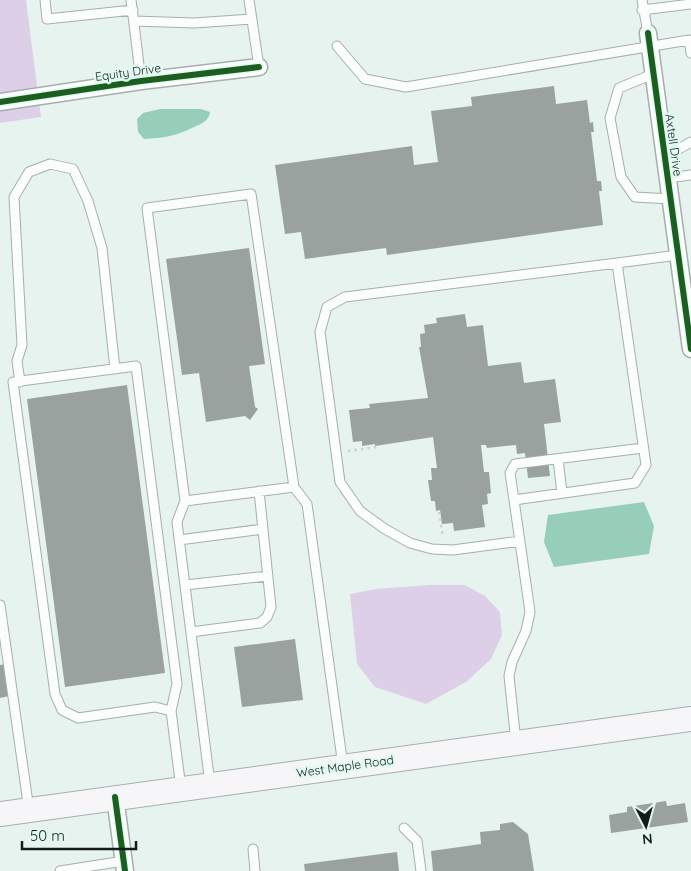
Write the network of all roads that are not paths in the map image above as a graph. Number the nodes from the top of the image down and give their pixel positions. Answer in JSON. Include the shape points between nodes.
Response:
{"nodes":[{"id":1,"x":45,"y":0,"type":"edge"},
{"id":2,"x":131,"y":0,"type":"edge"},
{"id":3,"x":249,"y":0,"type":"edge"},
{"id":4,"x":642,"y":0,"type":"edge"},
{"id":5,"x":691,"y":4,"type":"edge"},
{"id":6,"x":133,"y":10,"type":"junction"},
{"id":7,"x":642,"y":10,"type":"junction"},
{"id":8,"x":252,"y":19,"type":"junction"},
{"id":9,"x":134,"y":21,"type":"junction"},
{"id":10,"x":649,"y":40,"type":"junction"},
{"id":11,"x":690,"y":40,"type":"edge"},
{"id":12,"x":337,"y":46,"type":"dead end"},
{"id":13,"x":691,"y":52,"type":"edge"},
{"id":14,"x":259,"y":67,"type":"joint"},
{"id":15,"x":653,"y":74,"type":"junction"},
{"id":16,"x":141,"y":81,"type":"junction"},
{"id":17,"x":0,"y":98,"type":"edge"},
{"id":18,"x":691,"y":142,"type":"edge"},
{"id":19,"x":665,"y":157,"type":"junction"},
{"id":20,"x":691,"y":175,"type":"edge"},
{"id":21,"x":668,"y":178,"type":"junction"},
{"id":22,"x":671,"y":199,"type":"junction"},
{"id":23,"x":678,"y":255,"type":"junction"},
{"id":24,"x":617,"y":263,"type":"junction"},
{"id":25,"x":687,"y":285,"type":"edge"},
{"id":26,"x":689,"y":320,"type":"edge"},
{"id":27,"x":691,"y":349,"type":"edge"},
{"id":28,"x":115,"y":369,"type":"junction"},
{"id":29,"x":20,"y":382,"type":"junction"},
{"id":30,"x":643,"y":448,"type":"junction"},
{"id":31,"x":558,"y":459,"type":"junction"},
{"id":32,"x":294,"y":487,"type":"junction"},
{"id":33,"x":259,"y":491,"type":"junction"},
{"id":34,"x":562,"y":493,"type":"junction"},
{"id":35,"x":514,"y":500,"type":"junction"},
{"id":36,"x":185,"y":501,"type":"junction"},
{"id":37,"x":263,"y":529,"type":"junction"},
{"id":38,"x":179,"y":540,"type":"junction"},
{"id":39,"x":520,"y":541,"type":"junction"},
{"id":40,"x":268,"y":576,"type":"junction"},
{"id":41,"x":185,"y":586,"type":"junction"},
{"id":42,"x":0,"y":605,"type":"edge"},
{"id":43,"x":191,"y":632,"type":"junction"},
{"id":44,"x":171,"y":711,"type":"junction"},
{"id":45,"x":691,"y":718,"type":"edge"},
{"id":46,"x":516,"y":742,"type":"junction"},
{"id":47,"x":343,"y":766,"type":"junction"},
{"id":48,"x":210,"y":784,"type":"junction"},
{"id":49,"x":181,"y":788,"type":"junction"},
{"id":50,"x":115,"y":797,"type":"junction"},
{"id":51,"x":29,"y":810,"type":"junction"},
{"id":52,"x":0,"y":814,"type":"edge"},
{"id":53,"x":404,"y":828,"type":"dead end"},
{"id":54,"x":252,"y":849,"type":"dead end"},
{"id":55,"x":125,"y":866,"type":"edge"},
{"id":56,"x":60,"y":871,"type":"edge"},
{"id":57,"x":255,"y":871,"type":"edge"},
{"id":58,"x":422,"y":871,"type":"edge"}],
"edges":[{"from":1,"to":6,"type":"lane","via":[[47,19]]},
{"from":2,"to":6,"type":"lane"},
{"from":3,"to":8,"type":"lane"},
{"from":4,"to":7,"type":"lane"},
{"from":5,"to":7,"type":"lane"},
{"from":6,"to":9,"type":"lane"},
{"from":7,"to":10,"type":"lane"},
{"from":8,"to":9,"type":"lane","via":[[194,23]]},
{"from":8,"to":14,"type":"lane"},
{"from":9,"to":16,"type":"lane"},
{"from":10,"to":11,"type":"lane"},
{"from":10,"to":12,"type":"lane","via":[[406,88],[364,79]]},
{"from":10,"to":15,"type":"street","name":"Axtell Drive"},
{"from":11,"to":13,"type":"lane"},
{"from":14,"to":16,"type":"street","name":"Equity Drive"},
{"from":15,"to":19,"type":"street","name":"Axtell Drive"},
{"from":15,"to":22,"type":"lane","via":[[619,88],[610,118],[621,177],[635,198]]},
{"from":16,"to":17,"type":"street","name":"Equity Drive"},
{"from":18,"to":19,"type":"lane"},
{"from":19,"to":21,"type":"street","name":"Axtell Drive"},
{"from":20,"to":21,"type":"lane"},
{"from":21,"to":22,"type":"street","name":"Axtell Drive"},
{"from":22,"to":23,"type":"street","name":"Axtell Drive"},
{"from":23,"to":24,"type":"lane"},
{"from":23,"to":25,"type":"street","name":"Axtell Drive"},
{"from":24,"to":30,"type":"lane"},
{"from":24,"to":39,"type":"lane","via":[[345,297],[327,307],[320,332],[340,482],[360,511],[410,543],[432,549],[453,550]]},
{"from":25,"to":26,"type":"street","name":"Axtell Drive"},
{"from":26,"to":27,"type":"street","name":"Axtell Drive"},
{"from":28,"to":29,"type":"lane"},
{"from":28,"to":29,"type":"lane","via":[[102,248],[88,201],[73,169],[50,164],[29,172],[14,197],[22,345],[17,361]]},
{"from":28,"to":44,"type":"lane","via":[[136,366],[177,684]]},
{"from":29,"to":44,"type":"lane","via":[[13,382],[53,685],[62,710],[78,718],[155,707]]},
{"from":30,"to":31,"type":"lane"},
{"from":30,"to":34,"type":"lane","via":[[646,465],[635,483]]},
{"from":31,"to":34,"type":"lane"},
{"from":31,"to":35,"type":"lane","via":[[515,464],[510,473]]},
{"from":32,"to":33,"type":"lane"},
{"from":32,"to":36,"type":"lane","via":[[251,194],[147,208]]},
{"from":32,"to":47,"type":"lane","via":[[306,504]]},
{"from":33,"to":36,"type":"lane"},
{"from":33,"to":37,"type":"lane"},
{"from":34,"to":35,"type":"lane"},
{"from":35,"to":39,"type":"lane"},
{"from":36,"to":38,"type":"lane","via":[[176,522]]},
{"from":37,"to":38,"type":"lane"},
{"from":37,"to":40,"type":"lane"},
{"from":38,"to":41,"type":"lane"},
{"from":39,"to":46,"type":"lane","via":[[530,612],[509,676]]},
{"from":40,"to":41,"type":"lane"},
{"from":40,"to":43,"type":"lane","via":[[271,607],[260,623]]},
{"from":41,"to":43,"type":"lane"},
{"from":42,"to":51,"type":"lane"},
{"from":43,"to":48,"type":"lane"},
{"from":44,"to":49,"type":"lane"},
{"from":45,"to":46,"type":"main road","name":"West Maple Road"},
{"from":46,"to":47,"type":"main road","name":"West Maple Road"},
{"from":47,"to":48,"type":"main road","name":"West Maple Road"},
{"from":48,"to":49,"type":"main road","name":"West Maple Road"},
{"from":49,"to":50,"type":"main road","name":"West Maple Road"},
{"from":50,"to":51,"type":"main road","name":"West Maple Road"},
{"from":50,"to":55,"type":"street"},
{"from":51,"to":52,"type":"main road","name":"West Maple Road"},
{"from":53,"to":58,"type":"lane","via":[[417,841]]},
{"from":54,"to":57,"type":"lane"},
{"from":55,"to":56,"type":"lane"}]}
